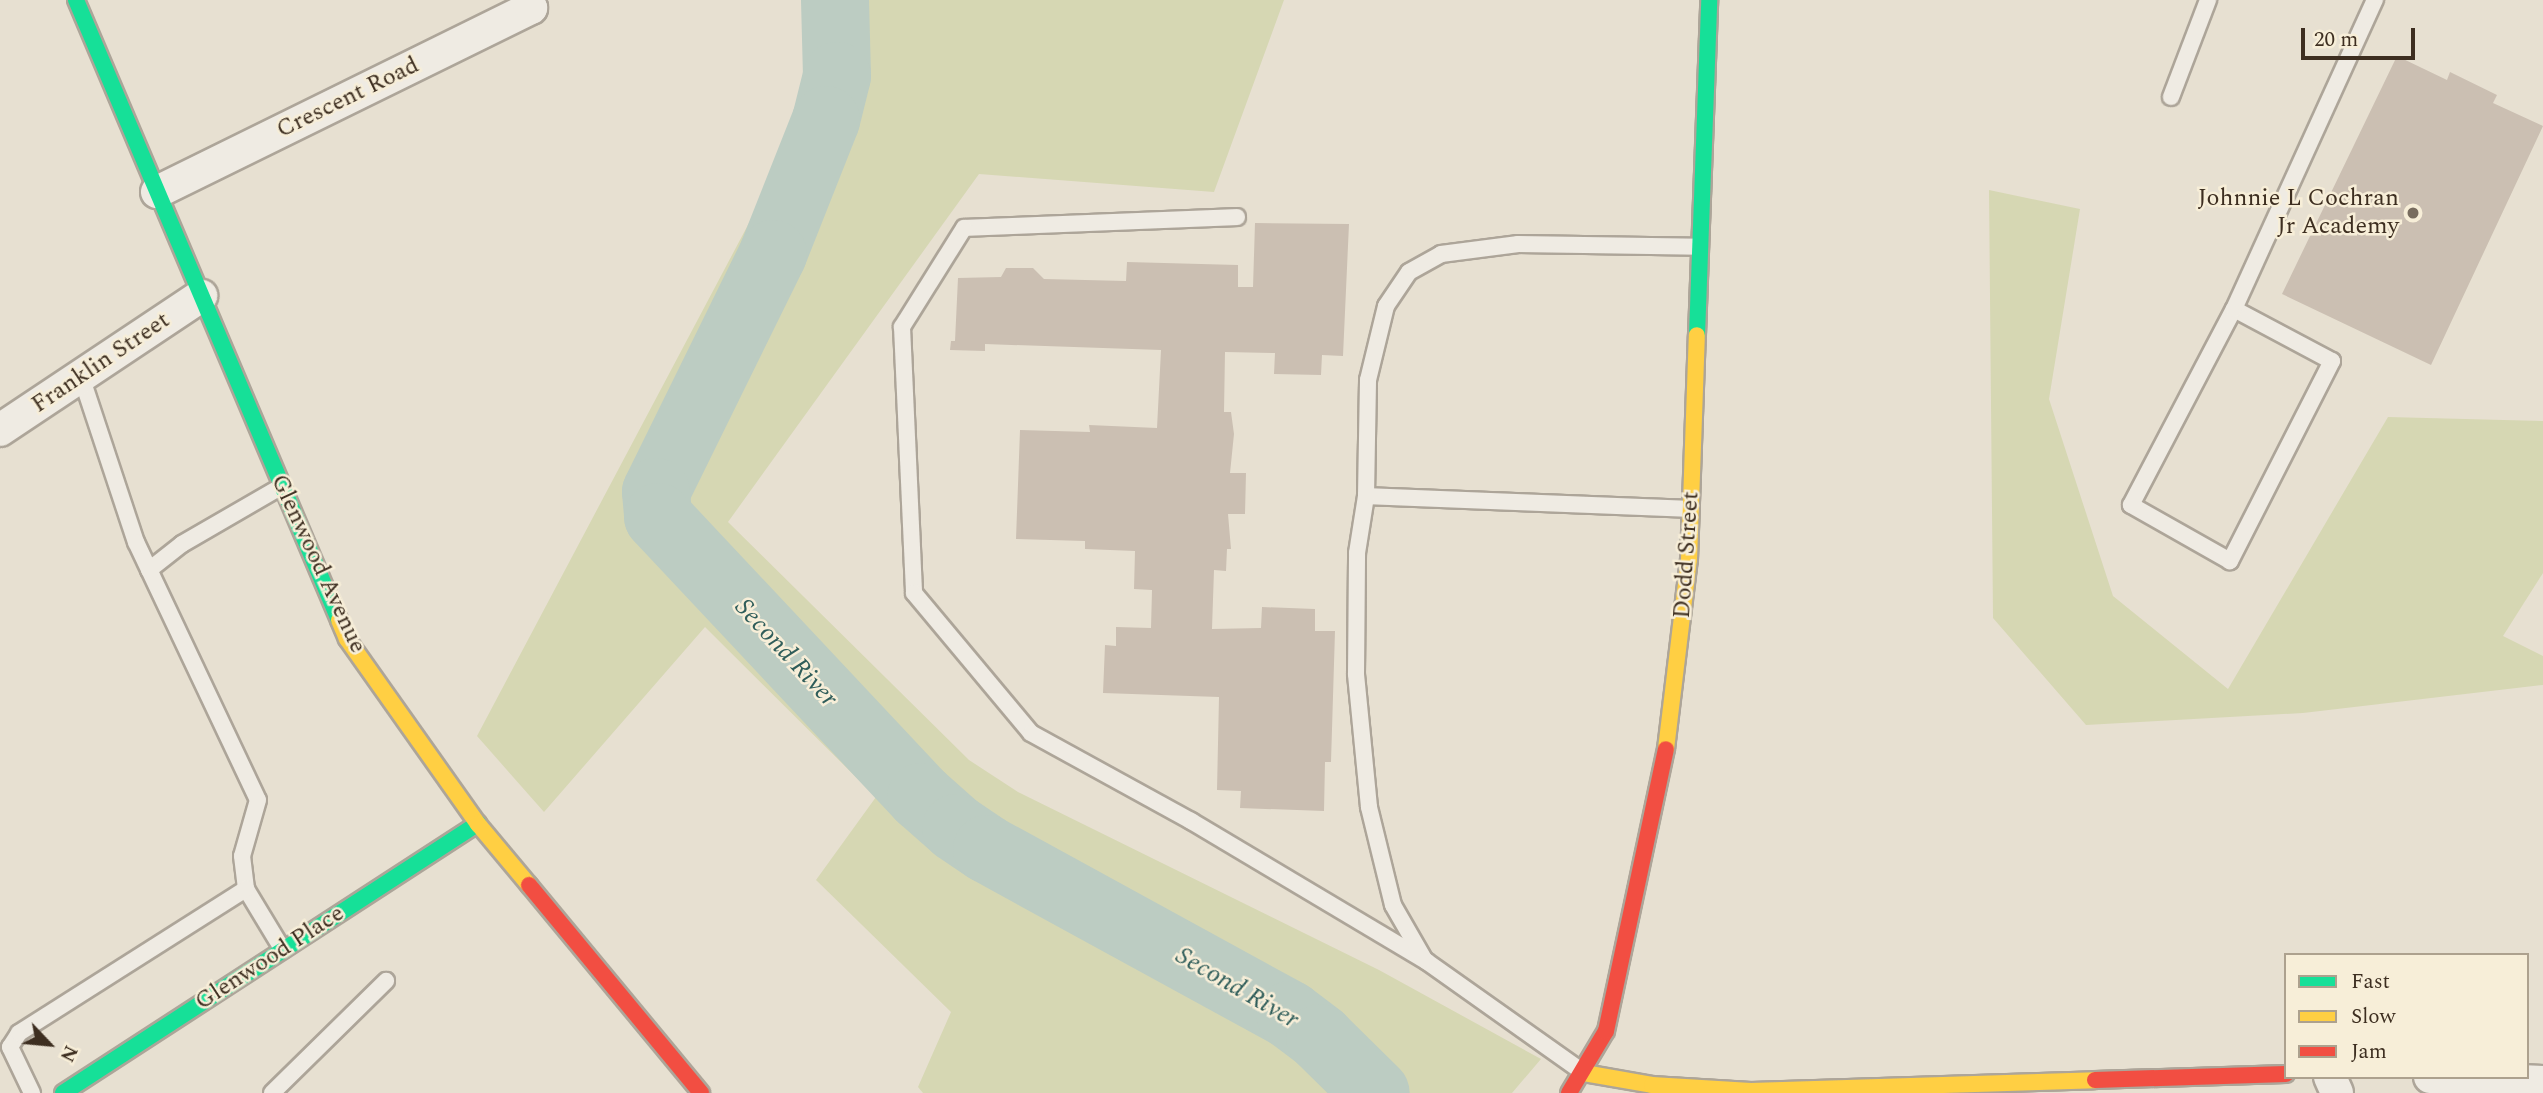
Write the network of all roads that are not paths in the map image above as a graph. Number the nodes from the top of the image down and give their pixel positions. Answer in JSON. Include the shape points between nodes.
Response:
{"nodes":[{"id":1,"x":76,"y":0,"type":"edge"},
{"id":2,"x":527,"y":0,"type":"edge"},
{"id":3,"x":1709,"y":0,"type":"edge"},
{"id":4,"x":2208,"y":0,"type":"edge"},
{"id":5,"x":2375,"y":0,"type":"edge"},
{"id":6,"x":2171,"y":97,"type":"dead end"},
{"id":7,"x":157,"y":192,"type":"junction"},
{"id":8,"x":1237,"y":217,"type":"dead end"},
{"id":9,"x":1700,"y":247,"type":"junction"},
{"id":10,"x":201,"y":296,"type":"junction"},
{"id":11,"x":2234,"y":309,"type":"junction"},
{"id":12,"x":81,"y":376,"type":"junction"},
{"id":13,"x":0,"y":430,"type":"edge"},
{"id":14,"x":282,"y":486,"type":"junction"},
{"id":15,"x":1366,"y":496,"type":"junction"},
{"id":16,"x":1691,"y":509,"type":"junction"},
{"id":17,"x":149,"y":569,"type":"junction"},
{"id":18,"x":478,"y":824,"type":"junction"},
{"id":19,"x":246,"y":889,"type":"junction"},
{"id":20,"x":283,"y":950,"type":"junction"},
{"id":21,"x":1426,"y":961,"type":"junction"},
{"id":22,"x":386,"y":981,"type":"dead end"},
{"id":23,"x":5,"y":1050,"type":"edge"},
{"id":24,"x":1584,"y":1073,"type":"junction"},
{"id":25,"x":2284,"y":1074,"type":"edge"},
{"id":26,"x":2475,"y":1079,"type":"edge"},
{"id":27,"x":2543,"y":1082,"type":"edge"},
{"id":28,"x":1751,"y":1092,"type":"edge"},
{"id":29,"x":32,"y":1093,"type":"edge"},
{"id":30,"x":63,"y":1093,"type":"edge"},
{"id":31,"x":272,"y":1093,"type":"edge"},
{"id":32,"x":701,"y":1093,"type":"edge"},
{"id":33,"x":1569,"y":1093,"type":"edge"}],
"edges":[{"from":1,"to":7,"type":"street","name":"Glenwood Avenue"},
{"from":2,"to":7,"type":"street","name":"Crescent Road","via":[[531,8]]},
{"from":3,"to":9,"type":"street","name":"Dodd Street"},
{"from":4,"to":6,"type":"lane"},
{"from":5,"to":11,"type":"lane"},
{"from":7,"to":10,"type":"street","name":"Glenwood Avenue"},
{"from":8,"to":21,"type":"lane","via":[[964,228],[902,327],[914,593],[1031,733],[1191,821]]},
{"from":9,"to":15,"type":"lane","via":[[1518,244],[1441,254],[1409,272],[1386,306],[1368,380]]},
{"from":9,"to":16,"type":"street","name":"Dodd Street"},
{"from":10,"to":12,"type":"street","name":"Franklin Street"},
{"from":10,"to":14,"type":"street","name":"Glenwood Avenue"},
{"from":11,"to":11,"type":"lane","via":[[2332,361],[2230,561],[2131,505]]},
{"from":12,"to":13,"type":"street","name":"Franklin Street"},
{"from":12,"to":17,"type":"lane"},
{"from":14,"to":17,"type":"lane","via":[[181,544]]},
{"from":14,"to":18,"type":"street","name":"Glenwood Avenue","via":[[347,639]]},
{"from":15,"to":16,"type":"lane"},
{"from":15,"to":21,"type":"lane","via":[[1357,553],[1356,674],[1369,807],[1394,905]]},
{"from":16,"to":24,"type":"street","name":"Dodd Street","via":[[1671,722],[1614,1000],[1606,1031]]},
{"from":17,"to":19,"type":"lane","via":[[258,800],[242,856]]},
{"from":18,"to":20,"type":"street","name":"Glenwood Place"},
{"from":18,"to":32,"type":"street","name":"Glenwood Avenue"},
{"from":19,"to":20,"type":"lane"},
{"from":19,"to":23,"type":"lane","via":[[19,1033]]},
{"from":20,"to":30,"type":"street","name":"Glenwood Place"},
{"from":21,"to":24,"type":"lane"},
{"from":22,"to":31,"type":"lane"},
{"from":23,"to":29,"type":"lane"},
{"from":24,"to":28,"type":"street","via":[[1652,1085]]},
{"from":24,"to":33,"type":"street","name":"Dodd Street"},
{"from":25,"to":28,"type":"street"},
{"from":26,"to":27,"type":"street"}]}
